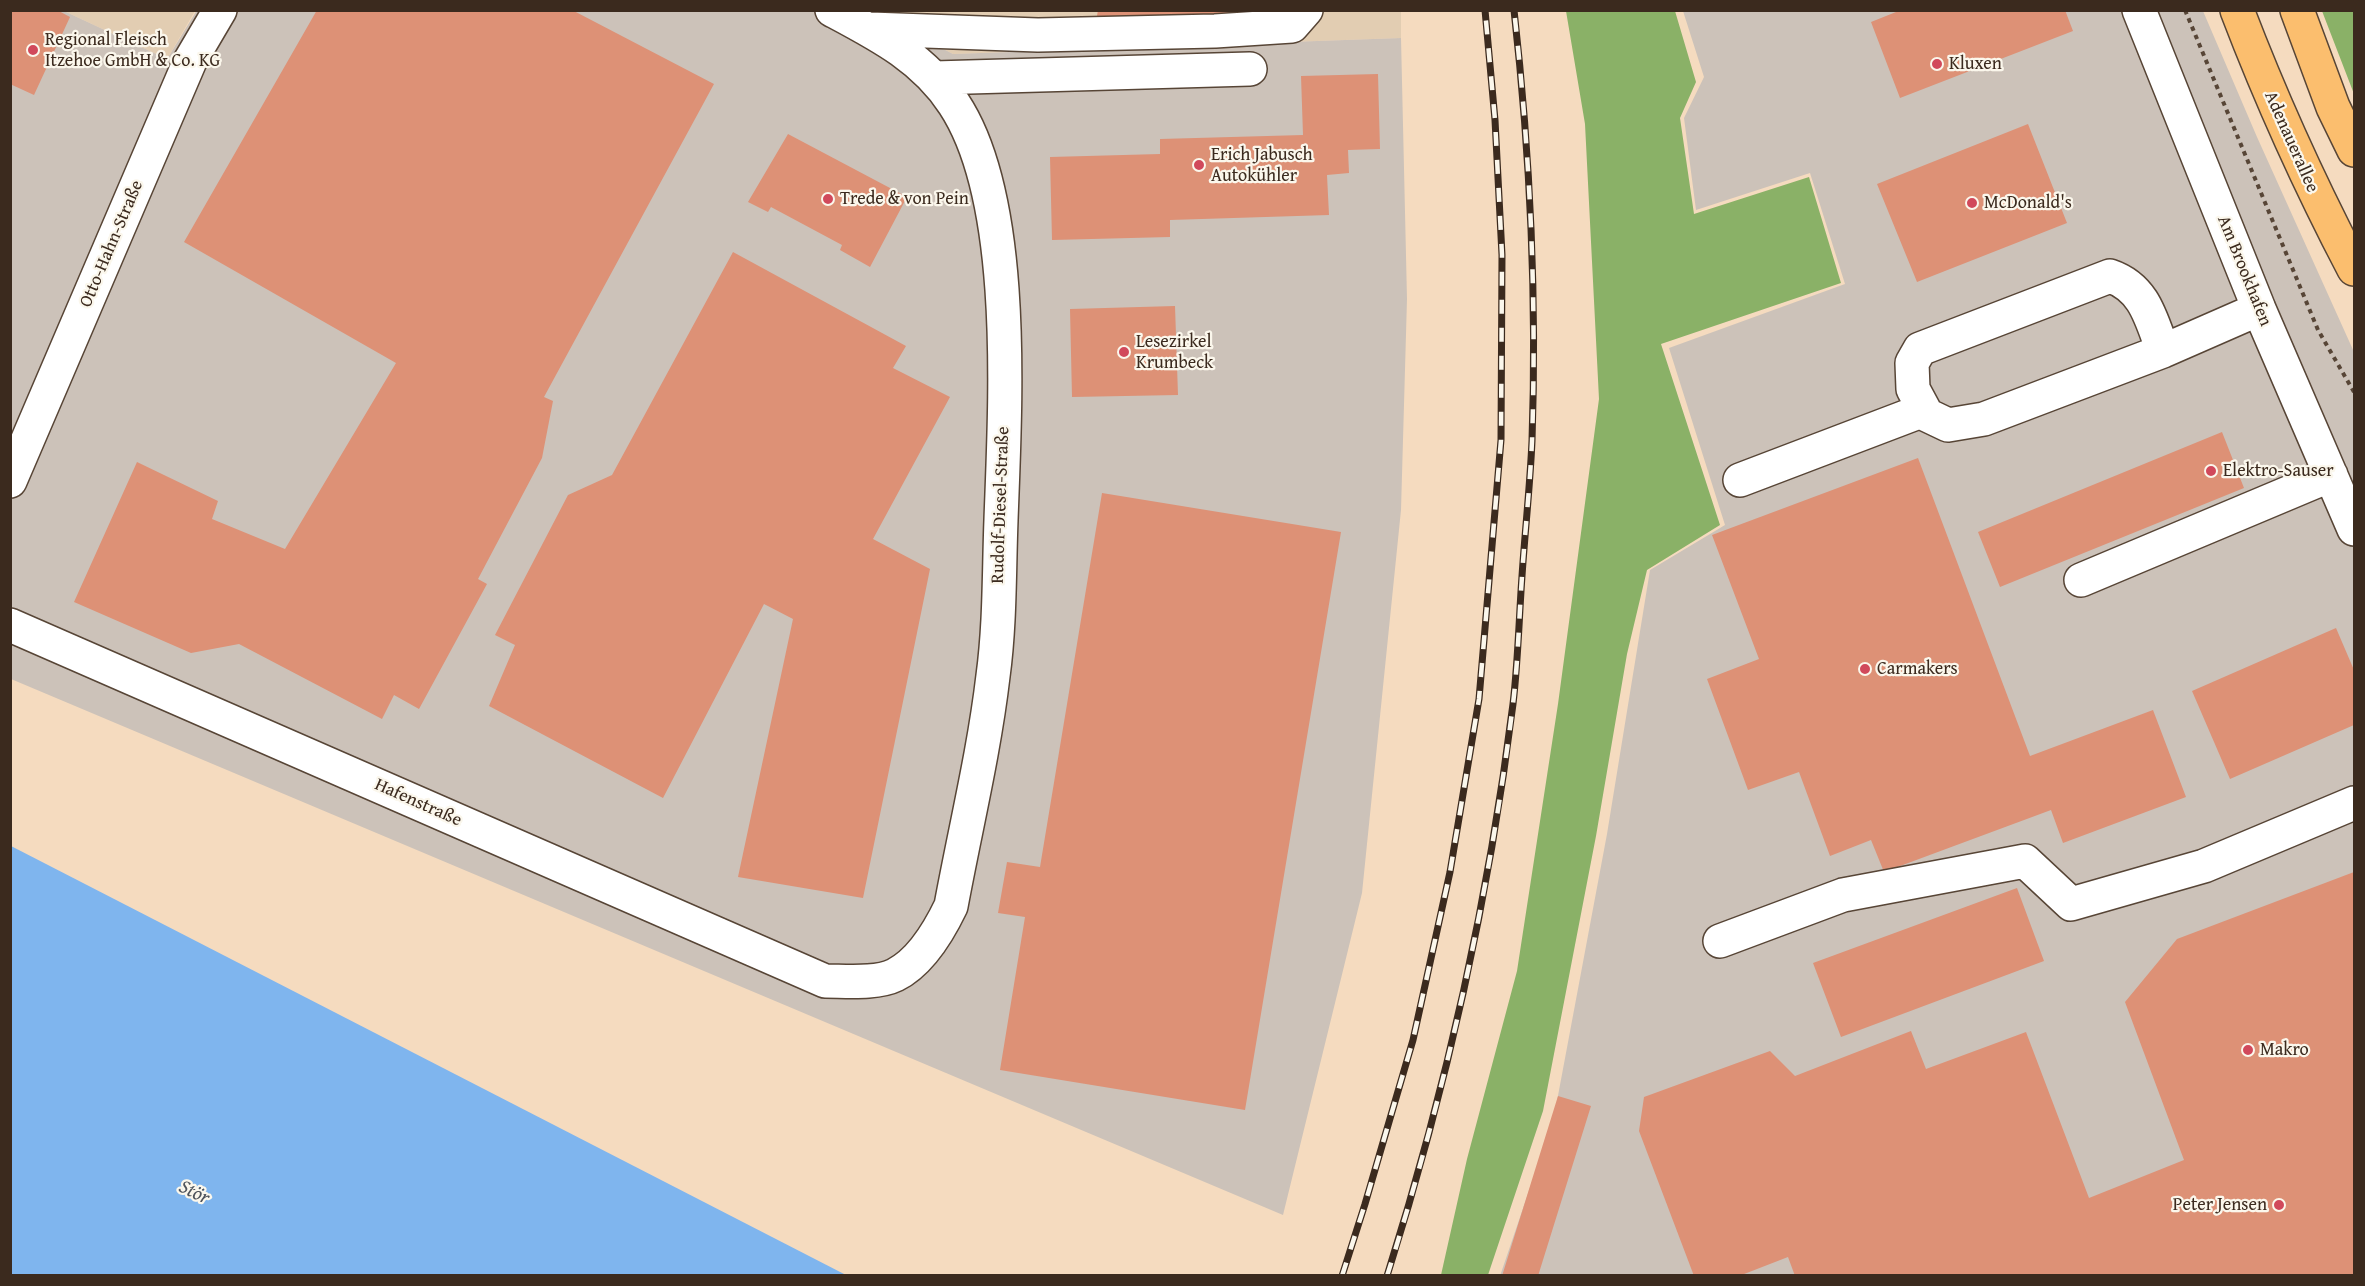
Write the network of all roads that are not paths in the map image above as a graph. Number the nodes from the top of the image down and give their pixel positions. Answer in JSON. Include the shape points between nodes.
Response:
{"nodes":[{"id":1,"x":220,"y":10,"type":"edge"},
{"id":2,"x":832,"y":10,"type":"edge"},
{"id":3,"x":1306,"y":10,"type":"edge"},
{"id":4,"x":2139,"y":10,"type":"edge"},
{"id":5,"x":2236,"y":10,"type":"edge"},
{"id":6,"x":2297,"y":10,"type":"edge"},
{"id":7,"x":868,"y":29,"type":"junction"},
{"id":8,"x":1250,"y":69,"type":"dead end"},
{"id":9,"x":933,"y":78,"type":"junction"},
{"id":10,"x":2355,"y":150,"type":"edge"},
{"id":11,"x":2355,"y":269,"type":"edge"},
{"id":12,"x":2259,"y":309,"type":"junction"},
{"id":13,"x":2163,"y":351,"type":"junction"},
{"id":14,"x":1924,"y":410,"type":"junction"},
{"id":15,"x":2331,"y":475,"type":"junction"},
{"id":16,"x":1740,"y":480,"type":"dead end"},
{"id":17,"x":10,"y":481,"type":"edge"},
{"id":18,"x":2355,"y":529,"type":"edge"},
{"id":19,"x":2081,"y":580,"type":"dead end"},
{"id":20,"x":10,"y":625,"type":"edge"},
{"id":21,"x":2355,"y":803,"type":"edge"},
{"id":22,"x":1720,"y":941,"type":"dead end"},
{"id":23,"x":825,"y":981,"type":"joint"}],
"edges":[{"from":1,"to":17,"type":"street","name":"Otto-Hahn-Straße","via":[[190,61]]},
{"from":2,"to":7,"type":"street","name":"Rudolf-Diesel-Straße"},
{"from":3,"to":7,"type":"street","via":[[1292,26],[1215,31],[1038,35]]},
{"from":4,"to":12,"type":"street","name":"Am Brookhafen"},
{"from":5,"to":11,"type":"main road","name":"Adenauerallee","via":[[2319,203]]},
{"from":6,"to":10,"type":"main road"},
{"from":7,"to":9,"type":"street","name":"Rudolf-Diesel-Straße","via":[[895,44]]},
{"from":8,"to":9,"type":"street"},
{"from":9,"to":23,"type":"street","name":"Rudolf-Diesel-Straße","via":[[955,104],[983,168],[998,248],[1004,420],[994,674],[951,906],[937,935],[895,975],[863,982]]},
{"from":12,"to":13,"type":"street"},
{"from":12,"to":15,"type":"street","name":"Am Brookhafen"},
{"from":13,"to":14,"type":"street","via":[[1984,419],[1948,425]]},
{"from":13,"to":14,"type":"street","via":[[2141,298],[2124,281],[2110,276],[1920,350],[1912,363],[1913,389]]},
{"from":14,"to":16,"type":"street"},
{"from":15,"to":18,"type":"street","name":"Am Brookhafen"},
{"from":15,"to":19,"type":"street"},
{"from":20,"to":23,"type":"street","name":"Hafenstraße"},
{"from":21,"to":22,"type":"street","via":[[2204,866],[2071,904],[2025,861],[1843,896]]}]}
